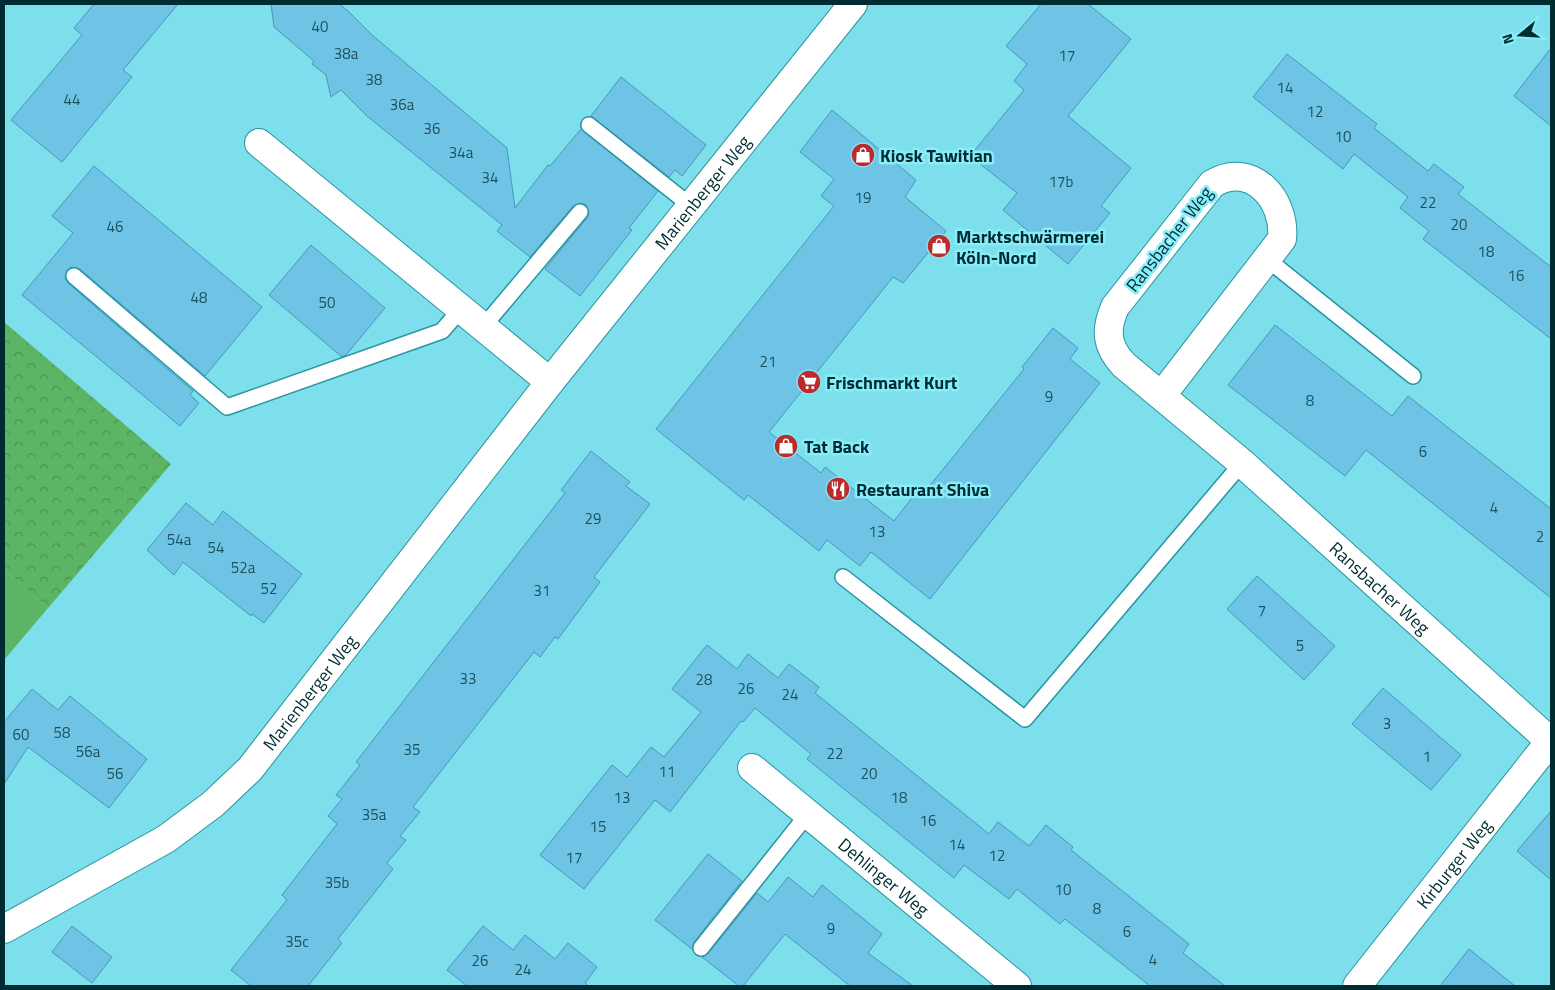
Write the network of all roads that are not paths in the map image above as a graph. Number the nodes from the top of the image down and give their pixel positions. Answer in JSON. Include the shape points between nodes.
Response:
{"nodes":[{"id":1,"x":853,"y":4,"type":"edge"},
{"id":2,"x":590,"y":125,"type":"dead end"},
{"id":3,"x":259,"y":143,"type":"dead end"},
{"id":4,"x":690,"y":206,"type":"junction"},
{"id":5,"x":580,"y":212,"type":"dead end"},
{"id":6,"x":1267,"y":259,"type":"junction"},
{"id":7,"x":74,"y":276,"type":"dead end"},
{"id":8,"x":461,"y":309,"type":"junction"},
{"id":9,"x":483,"y":327,"type":"junction"},
{"id":10,"x":1413,"y":376,"type":"dead end"},
{"id":11,"x":550,"y":382,"type":"junction"},
{"id":12,"x":1162,"y":395,"type":"junction"},
{"id":13,"x":1242,"y":463,"type":"junction"},
{"id":14,"x":843,"y":577,"type":"dead end"},
{"id":15,"x":1551,"y":741,"type":"edge"},
{"id":16,"x":752,"y":768,"type":"dead end"},
{"id":17,"x":807,"y":815,"type":"junction"},
{"id":18,"x":4,"y":929,"type":"edge"},
{"id":19,"x":701,"y":948,"type":"dead end"},
{"id":20,"x":1016,"y":986,"type":"edge"},
{"id":21,"x":1357,"y":986,"type":"edge"}],
"edges":[{"from":1,"to":4,"type":"street","name":"Marienberger Weg"},
{"from":2,"to":4,"type":"lane"},
{"from":3,"to":8,"type":"street"},
{"from":4,"to":11,"type":"street","name":"Marienberger Weg"},
{"from":5,"to":9,"type":"lane"},
{"from":6,"to":10,"type":"lane"},
{"from":6,"to":12,"type":"street","name":"Ransbacher Weg"},
{"from":6,"to":12,"type":"street","name":"Ransbacher Weg","via":[[1282,239],[1284,225],[1273,195],[1255,182],[1235,176],[1223,177],[1212,184],[1115,307],[1109,320],[1107,332],[1115,356]]},
{"from":7,"to":8,"type":"lane","via":[[227,407],[442,331]]},
{"from":8,"to":9,"type":"street"},
{"from":9,"to":11,"type":"street"},
{"from":11,"to":18,"type":"street","name":"Marienberger Weg","via":[[250,769],[213,804],[166,838]]},
{"from":12,"to":13,"type":"street","name":"Ransbacher Weg"},
{"from":13,"to":14,"type":"lane","via":[[1025,719]]},
{"from":13,"to":15,"type":"street","name":"Ransbacher Weg"},
{"from":15,"to":21,"type":"street","name":"Kirburger Weg"},
{"from":16,"to":17,"type":"street","name":"Dehlinger Weg"},
{"from":17,"to":19,"type":"lane"},
{"from":17,"to":20,"type":"street","name":"Dehlinger Weg"}]}
